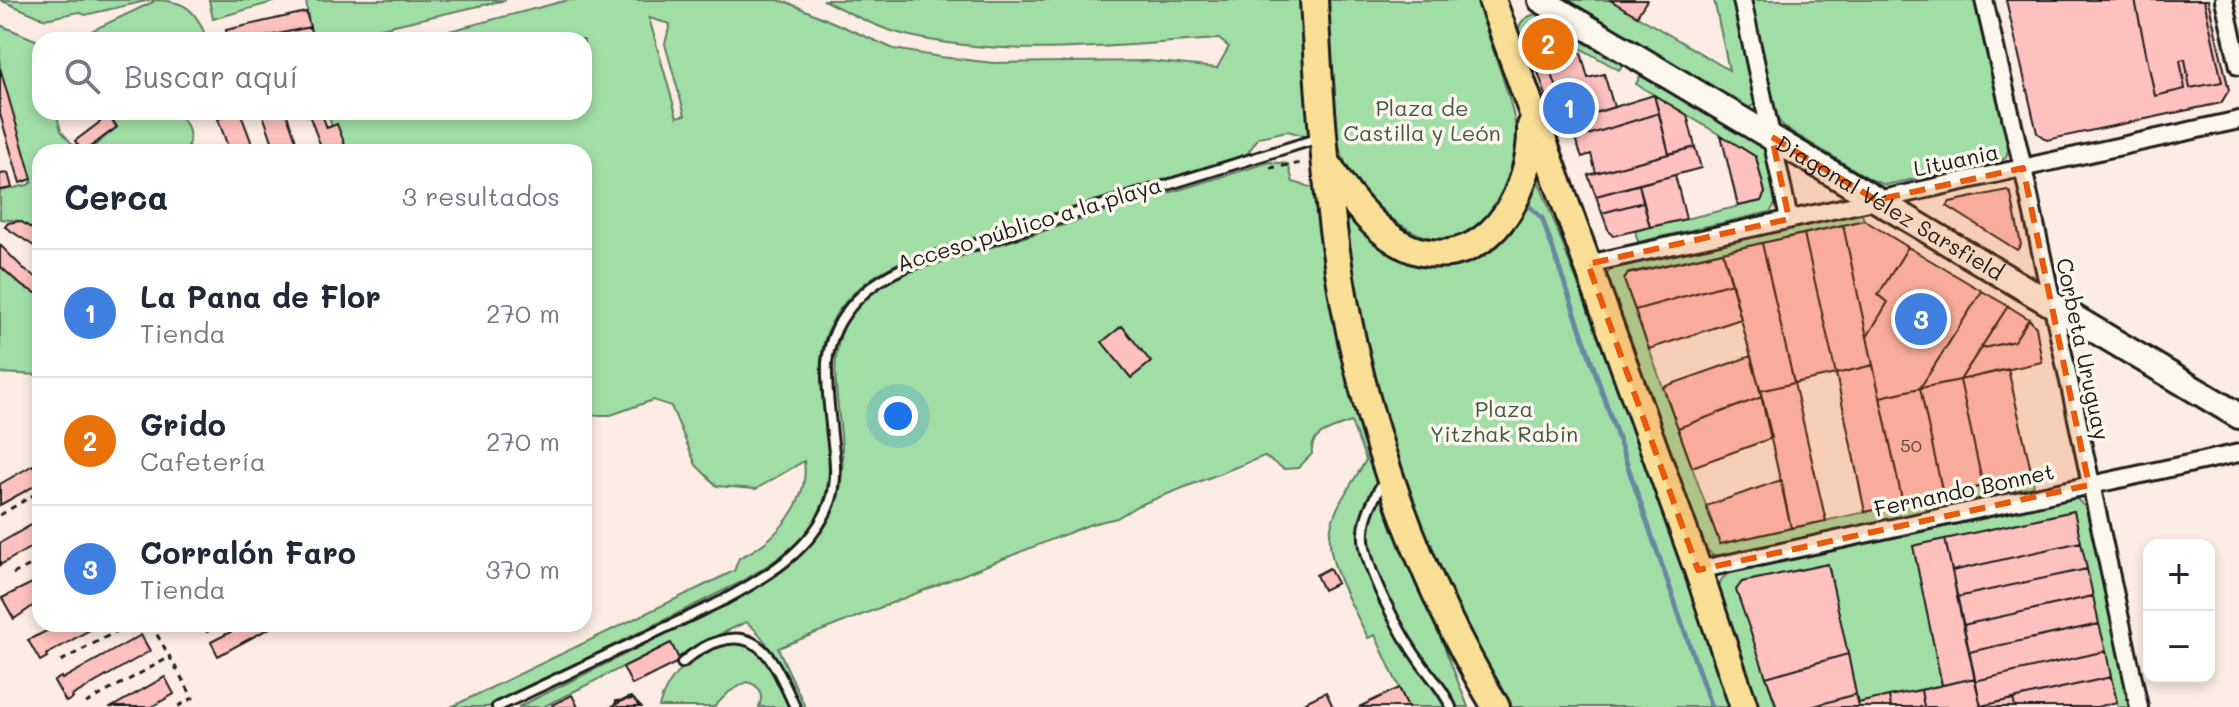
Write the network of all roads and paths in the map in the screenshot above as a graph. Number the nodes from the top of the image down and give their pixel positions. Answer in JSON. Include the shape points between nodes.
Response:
{"nodes":[{"id":1,"x":1314,"y":0,"type":"edge"},
{"id":2,"x":1492,"y":0,"type":"edge"},
{"id":3,"x":1541,"y":0,"type":"edge"},
{"id":4,"x":1742,"y":0,"type":"edge"},
{"id":5,"x":1984,"y":0,"type":"edge"},
{"id":6,"x":2224,"y":0,"type":"edge"},
{"id":7,"x":2239,"y":66,"type":"edge"},
{"id":8,"x":1530,"y":109,"type":"junction"},
{"id":9,"x":2239,"y":120,"type":"edge"},
{"id":10,"x":1772,"y":137,"type":"junction"},
{"id":11,"x":1324,"y":148,"type":"junction"},
{"id":12,"x":2023,"y":168,"type":"junction"},
{"id":13,"x":1262,"y":170,"type":"dead end"},
{"id":14,"x":1876,"y":200,"type":"junction"},
{"id":15,"x":1789,"y":219,"type":"junction"},
{"id":16,"x":1588,"y":264,"type":"junction"},
{"id":17,"x":2051,"y":304,"type":"junction"},
{"id":18,"x":2239,"y":416,"type":"edge"},
{"id":19,"x":2239,"y":453,"type":"edge"},
{"id":20,"x":1388,"y":473,"type":"junction"},
{"id":21,"x":2089,"y":485,"type":"junction"},
{"id":22,"x":32,"y":496,"type":"edge"},
{"id":23,"x":0,"y":515,"type":"edge"},
{"id":24,"x":32,"y":564,"type":"edge"},
{"id":25,"x":1698,"y":570,"type":"junction"},
{"id":26,"x":13,"y":574,"type":"dead end"},
{"id":27,"x":115,"y":632,"type":"edge"},
{"id":28,"x":156,"y":632,"type":"edge"},
{"id":29,"x":170,"y":657,"type":"junction"},
{"id":30,"x":61,"y":661,"type":"dead end"},
{"id":31,"x":682,"y":663,"type":"dead end"},
{"id":32,"x":86,"y":703,"type":"dead end"},
{"id":33,"x":177,"y":707,"type":"edge"},
{"id":34,"x":497,"y":707,"type":"edge"},
{"id":35,"x":795,"y":707,"type":"edge"},
{"id":36,"x":1451,"y":707,"type":"edge"},
{"id":37,"x":1496,"y":707,"type":"edge"},
{"id":38,"x":1744,"y":707,"type":"edge"},
{"id":39,"x":2139,"y":707,"type":"edge"}],
"edges":[{"from":1,"to":11,"type":"main road"},
{"from":2,"to":8,"type":"main road"},
{"from":3,"to":10,"type":"main road","name":"Diagonal Vélez Sarsfield"},
{"from":4,"to":10,"type":"street"},
{"from":5,"to":12,"type":"street","name":"Corbeta Uruguay"},
{"from":6,"to":7,"type":"street"},
{"from":8,"to":11,"type":"main road","via":[[1531,148],[1517,198],[1496,228],[1454,251],[1419,251],[1402,243],[1343,190]]},
{"from":8,"to":16,"type":"main road"},
{"from":9,"to":12,"type":"street","name":"Lituania"},
{"from":10,"to":14,"type":"main road","name":"Diagonal Vélez Sarsfield"},
{"from":10,"to":15,"type":"street"},
{"from":11,"to":13,"type":"path"},
{"from":11,"to":20,"type":"main road","via":[[1355,349]]},
{"from":11,"to":34,"type":"lane","via":[[916,263],[883,277],[854,301],[833,338],[827,378],[835,484],[822,519],[800,548],[756,583],[724,600]]},
{"from":12,"to":14,"type":"street","name":"Lituania"},
{"from":12,"to":17,"type":"street","name":"Corbeta Uruguay"},
{"from":14,"to":15,"type":"street","name":"Lituania"},
{"from":14,"to":17,"type":"main road","name":"Diagonal Vélez Sarsfield"},
{"from":15,"to":16,"type":"street","name":"Lituania"},
{"from":16,"to":25,"type":"main road"},
{"from":17,"to":18,"type":"main road","name":"Diagonal Vélez Sarsfield"},
{"from":17,"to":21,"type":"street","name":"Corbeta Uruguay"},
{"from":19,"to":21,"type":"street","name":"Fernando Bonnet"},
{"from":20,"to":36,"type":"lane","via":[[1367,516],[1366,552],[1388,608]]},
{"from":20,"to":37,"type":"main road","via":[[1446,613]]},
{"from":21,"to":25,"type":"street","name":"Fernando Bonnet"},
{"from":21,"to":39,"type":"street","name":"Corbeta Uruguay"},
{"from":22,"to":23,"type":"path"},
{"from":24,"to":26,"type":"path"},
{"from":25,"to":38,"type":"main road"},
{"from":27,"to":30,"type":"path"},
{"from":28,"to":29,"type":"path"},
{"from":29,"to":32,"type":"path"},
{"from":29,"to":33,"type":"path","via":[[193,698]]},
{"from":31,"to":35,"type":"lane","via":[[714,643],[749,640],[775,666]]}]}
